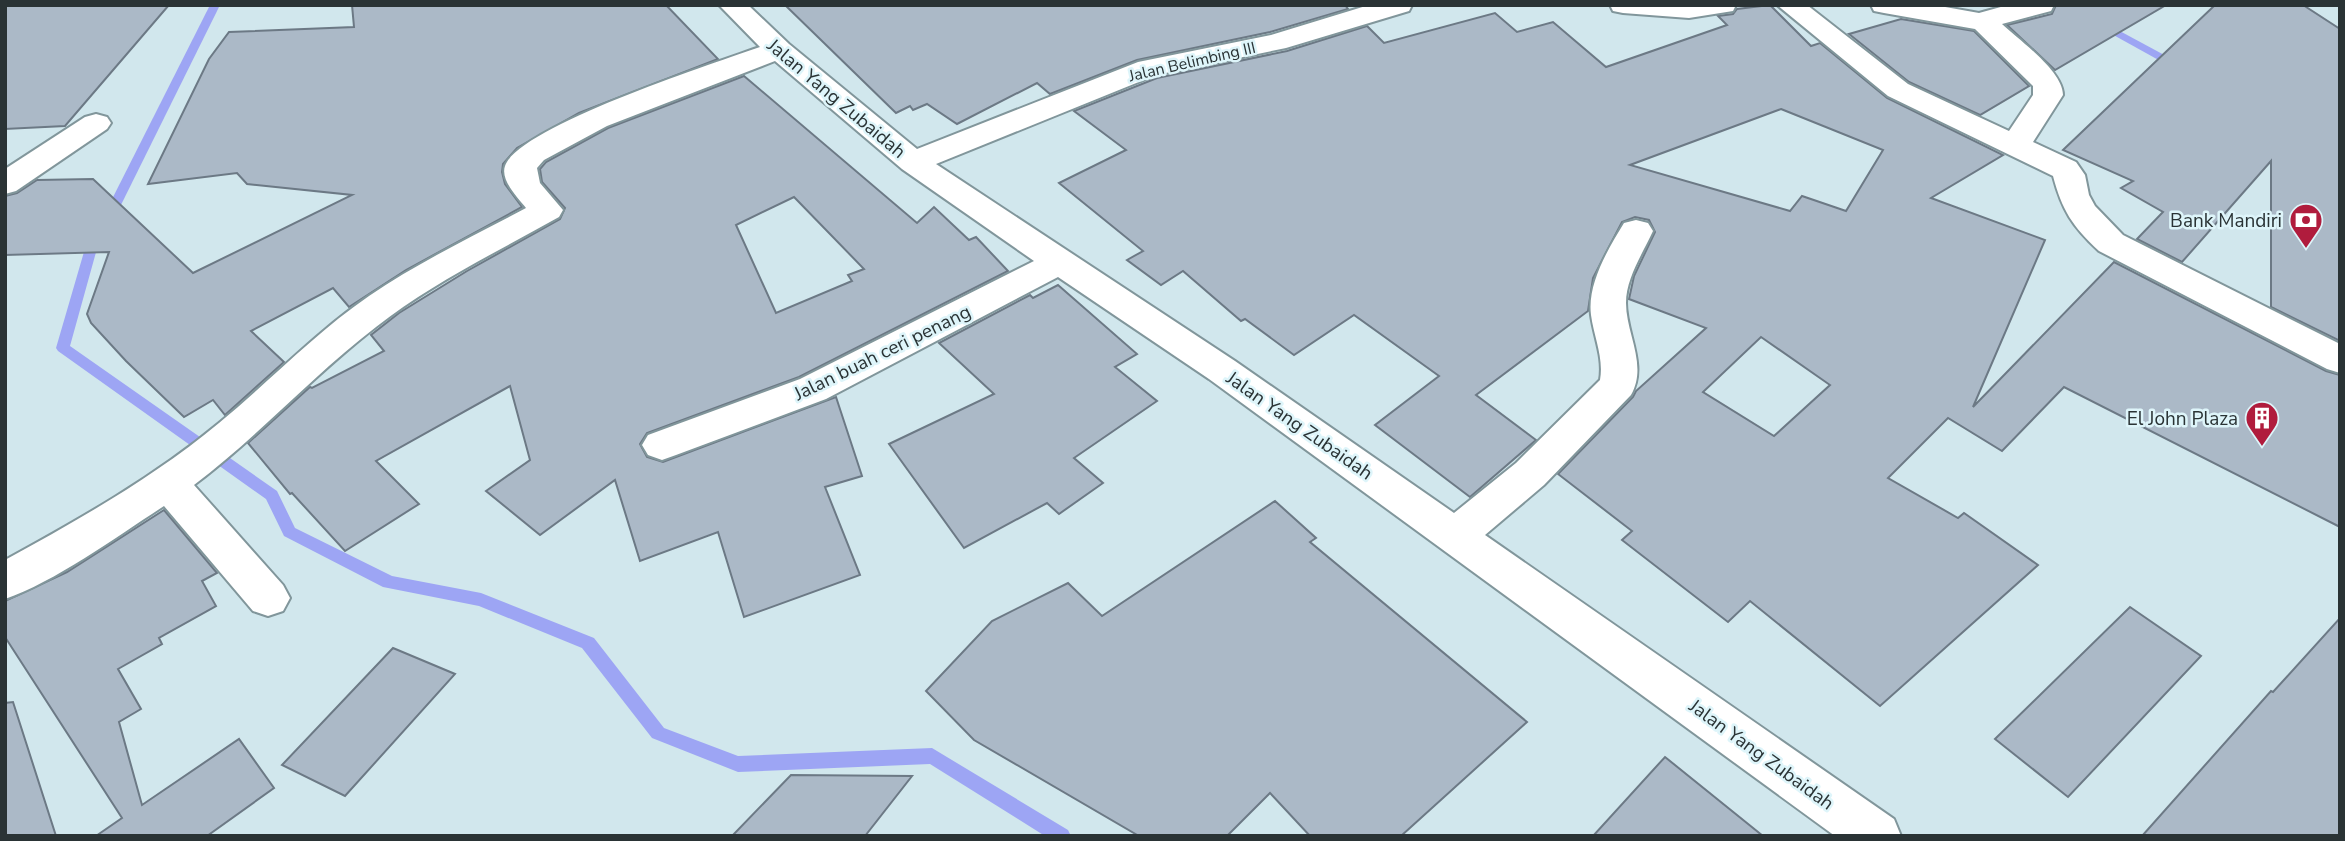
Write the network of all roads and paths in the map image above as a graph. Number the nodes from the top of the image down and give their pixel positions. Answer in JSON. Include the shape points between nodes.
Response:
{"nodes":[{"id":1,"x":732,"y":5,"type":"edge"},
{"id":2,"x":1399,"y":5,"type":"edge"},
{"id":3,"x":1623,"y":5,"type":"edge"},
{"id":4,"x":1723,"y":5,"type":"edge"},
{"id":5,"x":1790,"y":5,"type":"edge"},
{"id":6,"x":1884,"y":5,"type":"edge"},
{"id":7,"x":2041,"y":5,"type":"edge"},
{"id":8,"x":1983,"y":21,"type":"junction"},
{"id":9,"x":779,"y":50,"type":"junction"},
{"id":10,"x":96,"y":123,"type":"dead end"},
{"id":11,"x":2015,"y":145,"type":"junction"},
{"id":12,"x":913,"y":162,"type":"junction"},
{"id":13,"x":5,"y":184,"type":"edge"},
{"id":14,"x":1636,"y":231,"type":"dead end"},
{"id":15,"x":1059,"y":262,"type":"junction"},
{"id":16,"x":2340,"y":360,"type":"edge"},
{"id":17,"x":662,"y":445,"type":"dead end"},
{"id":18,"x":176,"y":476,"type":"junction"},
{"id":19,"x":1456,"y":535,"type":"junction"},
{"id":20,"x":5,"y":581,"type":"edge"},
{"id":21,"x":268,"y":598,"type":"dead end"},
{"id":22,"x":1876,"y":836,"type":"edge"}],
"edges":[{"from":1,"to":9,"type":"street","name":"Jalan Yang Zubaidah"},
{"from":2,"to":12,"type":"street","name":"Jalan Belimbing III","via":[[1276,42],[1148,68]]},
{"from":3,"to":4,"type":"street","via":[[1689,10]]},
{"from":5,"to":11,"type":"street","via":[[1898,90]]},
{"from":6,"to":8,"type":"street"},
{"from":7,"to":8,"type":"street"},
{"from":8,"to":11,"type":"street","via":[[2048,86],[2048,95]]},
{"from":9,"to":12,"type":"street","name":"Jalan Yang Zubaidah"},
{"from":9,"to":18,"type":"street","via":[[611,113],[536,150],[523,161],[521,174],[523,183],[547,210],[381,305]]},
{"from":10,"to":13,"type":"street"},
{"from":11,"to":16,"type":"street","via":[[2068,172],[2072,192],[2087,220],[2111,243]]},
{"from":12,"to":15,"type":"street","name":"Jalan Yang Zubaidah"},
{"from":14,"to":19,"type":"street","via":[[1609,290],[1608,307],[1622,372],[1618,385],[1530,474]]},
{"from":15,"to":17,"type":"street","name":"Jalan buah ceri penang","via":[[813,389]]},
{"from":15,"to":19,"type":"street","name":"Jalan Yang Zubaidah"},
{"from":18,"to":20,"type":"street","via":[[117,518]]},
{"from":18,"to":21,"type":"street"},
{"from":19,"to":22,"type":"street","name":"Jalan Yang Zubaidah"}]}
